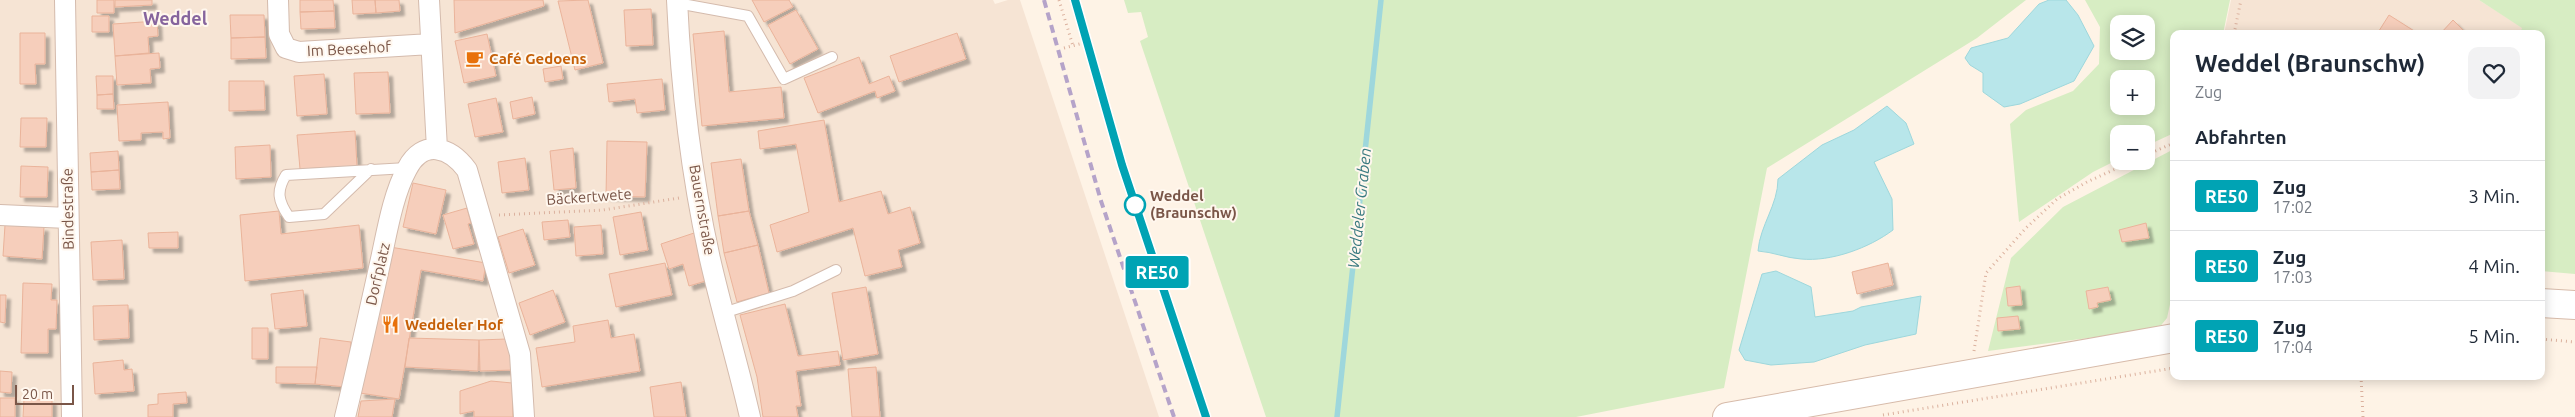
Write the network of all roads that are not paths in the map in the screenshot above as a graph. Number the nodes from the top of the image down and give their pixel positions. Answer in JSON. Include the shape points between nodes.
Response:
{"nodes":[{"id":1,"x":65,"y":0,"type":"edge"},
{"id":2,"x":278,"y":0,"type":"edge"},
{"id":3,"x":428,"y":0,"type":"edge"},
{"id":4,"x":677,"y":1,"type":"edge"},
{"id":5,"x":431,"y":44,"type":"junction"},
{"id":6,"x":832,"y":57,"type":"dead end"},
{"id":7,"x":437,"y":149,"type":"junction"},
{"id":8,"x":407,"y":168,"type":"junction"},
{"id":9,"x":371,"y":169,"type":"junction"},
{"id":10,"x":0,"y":215,"type":"edge"},
{"id":11,"x":68,"y":218,"type":"junction"},
{"id":12,"x":836,"y":270,"type":"dead end"},
{"id":13,"x":2545,"y":303,"type":"edge"},
{"id":14,"x":2575,"y":305,"type":"edge"},
{"id":15,"x":723,"y":313,"type":"junction"},
{"id":16,"x":2170,"y":339,"type":"edge"},
{"id":17,"x":72,"y":417,"type":"edge"},
{"id":18,"x":345,"y":417,"type":"edge"},
{"id":19,"x":524,"y":417,"type":"edge"},
{"id":20,"x":750,"y":417,"type":"edge"},
{"id":21,"x":1727,"y":417,"type":"edge"}],
"edges":[{"from":1,"to":11,"type":"street","name":"Bindestraße"},
{"from":2,"to":5,"type":"street","name":"Im Beesehof","via":[[280,34],[286,48],[299,52]]},
{"from":3,"to":5,"type":"street"},
{"from":4,"to":6,"type":"lane","via":[[748,16],[784,78]]},
{"from":4,"to":15,"type":"street","name":"Bauernstraße","via":[[685,108],[698,196]]},
{"from":5,"to":7,"type":"street"},
{"from":7,"to":8,"type":"street","via":[[424,152]]},
{"from":7,"to":19,"type":"street","via":[[458,158],[467,170],[520,354]]},
{"from":8,"to":9,"type":"lane"},
{"from":8,"to":18,"type":"street","name":"Dorfplatz","via":[[385,239]]},
{"from":9,"to":9,"type":"lane","via":[[286,175],[278,187],[280,204],[289,217],[324,214]]},
{"from":10,"to":11,"type":"street"},
{"from":11,"to":17,"type":"street","name":"Bindestraße"},
{"from":12,"to":15,"type":"lane","via":[[793,291]]},
{"from":13,"to":14,"type":"street"},
{"from":15,"to":20,"type":"street","name":"Bauernstraße"},
{"from":16,"to":21,"type":"street"}]}
